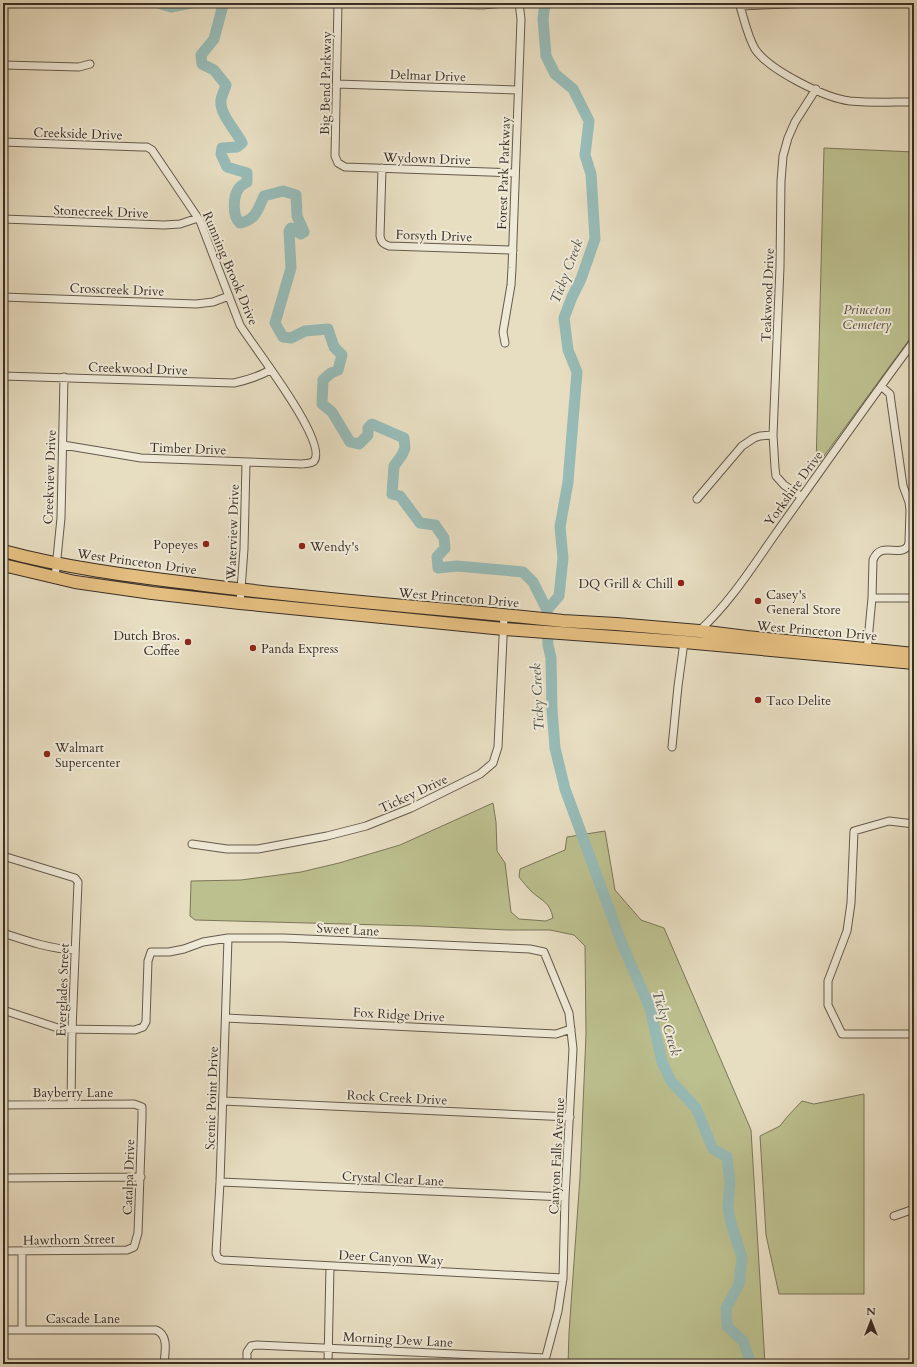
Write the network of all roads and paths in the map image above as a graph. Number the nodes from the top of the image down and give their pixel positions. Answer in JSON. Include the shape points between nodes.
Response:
{"nodes":[{"id":1,"x":338,"y":3,"type":"edge"},
{"id":2,"x":402,"y":3,"type":"edge"},
{"id":3,"x":504,"y":3,"type":"edge"},
{"id":4,"x":519,"y":3,"type":"edge"},
{"id":5,"x":814,"y":3,"type":"edge"},
{"id":6,"x":740,"y":5,"type":"edge"},
{"id":7,"x":90,"y":64,"type":"dead end"},
{"id":8,"x":3,"y":65,"type":"edge"},
{"id":9,"x":337,"y":84,"type":"junction"},
{"id":10,"x":816,"y":89,"type":"junction"},
{"id":11,"x":518,"y":90,"type":"junction"},
{"id":12,"x":914,"y":102,"type":"edge"},
{"id":13,"x":3,"y":142,"type":"edge"},
{"id":14,"x":152,"y":150,"type":"joint"},
{"id":15,"x":338,"y":163,"type":"joint"},
{"id":16,"x":382,"y":168,"type":"junction"},
{"id":17,"x":516,"y":173,"type":"junction"},
{"id":18,"x":198,"y":218,"type":"junction"},
{"id":19,"x":3,"y":219,"type":"edge"},
{"id":20,"x":513,"y":250,"type":"junction"},
{"id":21,"x":229,"y":296,"type":"junction"},
{"id":22,"x":3,"y":297,"type":"edge"},
{"id":23,"x":914,"y":341,"type":"edge"},
{"id":24,"x":505,"y":343,"type":"dead end"},
{"id":25,"x":270,"y":370,"type":"junction"},
{"id":26,"x":3,"y":376,"type":"edge"},
{"id":27,"x":64,"y":377,"type":"junction"},
{"id":28,"x":881,"y":386,"type":"junction"},
{"id":29,"x":773,"y":435,"type":"junction"},
{"id":30,"x":62,"y":445,"type":"junction"},
{"id":31,"x":314,"y":461,"type":"joint"},
{"id":32,"x":246,"y":462,"type":"junction"},
{"id":33,"x":802,"y":497,"type":"junction"},
{"id":34,"x":697,"y":499,"type":"dead end"},
{"id":35,"x":3,"y":551,"type":"edge"},
{"id":36,"x":57,"y":564,"type":"junction"},
{"id":37,"x":3,"y":565,"type":"edge"},
{"id":38,"x":55,"y":578,"type":"junction"},
{"id":39,"x":242,"y":590,"type":"junction"},
{"id":40,"x":872,"y":598,"type":"junction"},
{"id":41,"x":914,"y":598,"type":"edge"},
{"id":42,"x":240,"y":603,"type":"junction"},
{"id":43,"x":504,"y":616,"type":"junction"},
{"id":44,"x":504,"y":629,"type":"junction"},
{"id":45,"x":699,"y":631,"type":"junction"},
{"id":46,"x":684,"y":642,"type":"junction"},
{"id":47,"x":866,"y":654,"type":"junction"},
{"id":48,"x":914,"y":654,"type":"edge"},
{"id":49,"x":914,"y":663,"type":"edge"},
{"id":50,"x":672,"y":747,"type":"dead end"},
{"id":51,"x":914,"y":824,"type":"edge"},
{"id":52,"x":192,"y":844,"type":"dead end"},
{"id":53,"x":3,"y":856,"type":"edge"},
{"id":54,"x":3,"y":933,"type":"edge"},
{"id":55,"x":228,"y":938,"type":"junction"},
{"id":56,"x":75,"y":950,"type":"junction"},
{"id":57,"x":544,"y":952,"type":"joint"},
{"id":58,"x":3,"y":1010,"type":"edge"},
{"id":59,"x":226,"y":1018,"type":"junction"},
{"id":60,"x":570,"y":1029,"type":"junction"},
{"id":61,"x":72,"y":1030,"type":"junction"},
{"id":62,"x":914,"y":1034,"type":"edge"},
{"id":63,"x":223,"y":1101,"type":"junction"},
{"id":64,"x":71,"y":1104,"type":"junction"},
{"id":65,"x":3,"y":1105,"type":"edge"},
{"id":66,"x":142,"y":1107,"type":"joint"},
{"id":67,"x":570,"y":1117,"type":"junction"},
{"id":68,"x":141,"y":1177,"type":"junction"},
{"id":69,"x":3,"y":1178,"type":"edge"},
{"id":70,"x":220,"y":1182,"type":"junction"},
{"id":71,"x":566,"y":1198,"type":"junction"},
{"id":72,"x":914,"y":1209,"type":"edge"},
{"id":73,"x":894,"y":1216,"type":"dead end"},
{"id":74,"x":134,"y":1247,"type":"joint"},
{"id":75,"x":3,"y":1251,"type":"edge"},
{"id":76,"x":22,"y":1251,"type":"junction"},
{"id":77,"x":218,"y":1258,"type":"joint"},
{"id":78,"x":330,"y":1266,"type":"junction"},
{"id":79,"x":563,"y":1278,"type":"junction"},
{"id":80,"x":3,"y":1330,"type":"edge"},
{"id":81,"x":22,"y":1330,"type":"junction"},
{"id":82,"x":328,"y":1348,"type":"junction"},
{"id":83,"x":545,"y":1361,"type":"edge"},
{"id":84,"x":164,"y":1364,"type":"edge"},
{"id":85,"x":247,"y":1364,"type":"edge"},
{"id":86,"x":328,"y":1364,"type":"edge"}],
"edges":[{"from":1,"to":9,"type":"street","name":"Big Bend Parkway"},
{"from":2,"to":3,"type":"street","via":[[482,6]]},
{"from":4,"to":11,"type":"street","name":"Forest Park Parkway","via":[[521,19]]},
{"from":5,"to":6,"type":"street"},
{"from":6,"to":10,"type":"street","via":[[752,42],[764,60],[799,82]]},
{"from":7,"to":8,"type":"street","via":[[79,67]]},
{"from":9,"to":11,"type":"street","name":"Delmar Drive"},
{"from":9,"to":15,"type":"street","name":"Big Bend Parkway","via":[[335,156]]},
{"from":10,"to":12,"type":"street","via":[[848,101]]},
{"from":10,"to":29,"type":"street","name":"Teakwood Drive","via":[[795,122],[783,156]]},
{"from":11,"to":17,"type":"street","name":"Forest Park Parkway"},
{"from":13,"to":14,"type":"street","name":"Creekside Drive","via":[[147,147]]},
{"from":14,"to":18,"type":"street","name":"Running Brook Drive"},
{"from":15,"to":16,"type":"street","name":"Wydown Drive","via":[[345,167]]},
{"from":16,"to":17,"type":"street","name":"Wydown Drive"},
{"from":16,"to":20,"type":"street","name":"Forsyth Drive","via":[[380,236],[385,245]]},
{"from":17,"to":20,"type":"street","name":"Forest Park Parkway"},
{"from":18,"to":19,"type":"street","name":"Stonecreek Drive","via":[[180,224],[164,225]]},
{"from":18,"to":21,"type":"street","name":"Running Brook Drive"},
{"from":20,"to":24,"type":"street","name":"Forest Park Parkway","via":[[511,285],[502,332]]},
{"from":21,"to":22,"type":"street","name":"Crosscreek Drive","via":[[213,302],[196,304]]},
{"from":21,"to":25,"type":"street","name":"Running Brook Drive","via":[[240,325]]},
{"from":23,"to":28,"type":"street","name":"Yorkshire Drive"},
{"from":25,"to":27,"type":"street","name":"Creekwood Drive","via":[[234,383]]},
{"from":25,"to":31,"type":"street","name":"Running Brook Drive","via":[[307,426],[315,450]]},
{"from":26,"to":27,"type":"street","name":"Creekwood Drive"},
{"from":27,"to":30,"type":"street","name":"Creekview Drive"},
{"from":28,"to":33,"type":"street","name":"Yorkshire Drive"},
{"from":28,"to":40,"type":"street","via":[[891,398],[903,486],[909,502],[909,542],[903,550],[877,552],[873,560]]},
{"from":29,"to":33,"type":"street","name":"Teakwood Drive","via":[[776,476]]},
{"from":29,"to":34,"type":"street","via":[[754,438],[742,446]]},
{"from":30,"to":32,"type":"street","name":"Timber Drive","via":[[142,458]]},
{"from":30,"to":36,"type":"street","name":"Creekview Drive","via":[[61,518]]},
{"from":31,"to":32,"type":"street","name":"Timber Drive","via":[[302,464]]},
{"from":32,"to":39,"type":"street","name":"Waterview Drive"},
{"from":33,"to":45,"type":"street","name":"Yorkshire Drive","via":[[718,614]]},
{"from":35,"to":36,"type":"highway","name":"West Princeton Drive"},
{"from":36,"to":38,"type":"street","name":"Creekview Drive"},
{"from":36,"to":39,"type":"highway","name":"West Princeton Drive"},
{"from":37,"to":38,"type":"highway","name":"West Princeton Drive"},
{"from":38,"to":42,"type":"highway","name":"West Princeton Drive"},
{"from":39,"to":42,"type":"street","name":"Waterview Drive"},
{"from":39,"to":43,"type":"highway","name":"West Princeton Drive"},
{"from":40,"to":41,"type":"street"},
{"from":40,"to":47,"type":"street"},
{"from":42,"to":44,"type":"highway","name":"West Princeton Drive"},
{"from":43,"to":44,"type":"street","name":"Tickey Drive"},
{"from":43,"to":45,"type":"highway","name":"West Princeton Drive"},
{"from":44,"to":46,"type":"highway","name":"West Princeton Drive"},
{"from":44,"to":52,"type":"street","name":"Tickey Drive","via":[[498,747],[493,763],[480,774],[401,813],[348,831],[258,849],[227,849]]},
{"from":45,"to":46,"type":"street","name":"Yorkshire Drive"},
{"from":45,"to":47,"type":"highway","name":"West Princeton Drive"},
{"from":46,"to":47,"type":"highway","name":"West Princeton Drive"},
{"from":46,"to":50,"type":"street"},
{"from":47,"to":48,"type":"highway","name":"West Princeton Drive"},
{"from":47,"to":49,"type":"highway","name":"West Princeton Drive"},
{"from":51,"to":62,"type":"street","via":[[889,821],[854,831],[848,931],[828,980],[828,1005],[842,1034]]},
{"from":53,"to":56,"type":"street","name":"Everglades Street","via":[[75,878],[78,882]]},
{"from":54,"to":56,"type":"street","via":[[34,944]]},
{"from":55,"to":57,"type":"street","name":"Sweet Lane","via":[[311,939],[530,949]]},
{"from":55,"to":59,"type":"street","name":"Scenic Point Drive"},
{"from":55,"to":61,"type":"street","name":"Sweet Lane","via":[[170,952],[151,952],[148,961],[146,1022],[143,1027],[135,1030]]},
{"from":56,"to":61,"type":"street","name":"Everglades Street"},
{"from":57,"to":60,"type":"street","name":"Canyon Falls Avenue","via":[[568,1013]]},
{"from":58,"to":61,"type":"street","via":[[61,1029]]},
{"from":59,"to":60,"type":"street","name":"Fox Ridge Drive","via":[[556,1034]]},
{"from":59,"to":63,"type":"street","name":"Scenic Point Drive"},
{"from":60,"to":67,"type":"street","name":"Canyon Falls Avenue","via":[[573,1049]]},
{"from":61,"to":64,"type":"street","name":"Everglades Street"},
{"from":63,"to":67,"type":"street","name":"Rock Creek Drive"},
{"from":63,"to":70,"type":"street","name":"Scenic Point Drive"},
{"from":64,"to":65,"type":"street","name":"Bayberry Lane"},
{"from":64,"to":66,"type":"street","name":"Bayberry Lane","via":[[134,1104]]},
{"from":66,"to":68,"type":"street","name":"Catalpa Drive"},
{"from":67,"to":71,"type":"street","name":"Canyon Falls Avenue"},
{"from":68,"to":69,"type":"street"},
{"from":68,"to":74,"type":"street","name":"Catalpa Drive","via":[[138,1233]]},
{"from":70,"to":71,"type":"street","name":"Crystal Clear Lane"},
{"from":70,"to":77,"type":"street","name":"Scenic Point Drive","via":[[216,1253]]},
{"from":71,"to":79,"type":"street","name":"Canyon Falls Avenue"},
{"from":72,"to":73,"type":"street"},
{"from":74,"to":76,"type":"street","name":"Hawthorn Street","via":[[126,1250]]},
{"from":75,"to":76,"type":"street","name":"Hawthorn Street"},
{"from":76,"to":81,"type":"street"},
{"from":77,"to":78,"type":"street","name":"Deer Canyon Way"},
{"from":78,"to":79,"type":"street","name":"Deer Canyon Way"},
{"from":78,"to":82,"type":"street"},
{"from":79,"to":83,"type":"street","name":"Canyon Falls Avenue","via":[[558,1311]]},
{"from":80,"to":81,"type":"street","name":"Cascade Lane"},
{"from":81,"to":84,"type":"street","name":"Cascade Lane","via":[[156,1330],[162,1332],[165,1337]]},
{"from":82,"to":83,"type":"street","name":"Morning Dew Lane"},
{"from":82,"to":85,"type":"street","name":"Morning Dew Lane","via":[[251,1346],[247,1352]]},
{"from":82,"to":86,"type":"street"}]}
